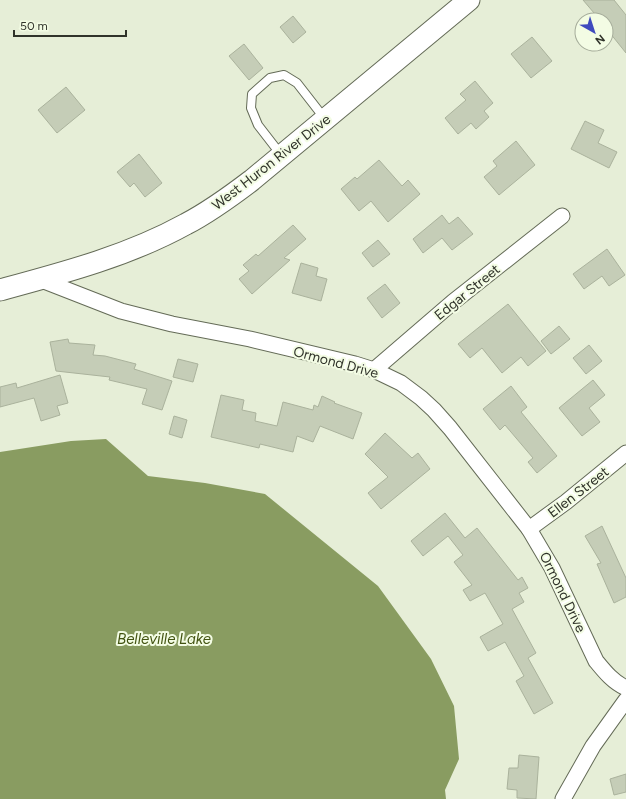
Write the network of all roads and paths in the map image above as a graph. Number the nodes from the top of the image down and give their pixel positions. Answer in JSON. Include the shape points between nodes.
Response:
{"nodes":[{"id":1,"x":469,"y":0,"type":"edge"},
{"id":2,"x":326,"y":119,"type":"junction"},
{"id":3,"x":282,"y":156,"type":"junction"},
{"id":4,"x":562,"y":216,"type":"dead end"},
{"id":5,"x":39,"y":279,"type":"junction"},
{"id":6,"x":0,"y":290,"type":"edge"},
{"id":7,"x":374,"y":370,"type":"junction"},
{"id":8,"x":626,"y":453,"type":"edge"},
{"id":9,"x":529,"y":529,"type":"junction"},
{"id":10,"x":626,"y":688,"type":"edge"},
{"id":11,"x":626,"y":700,"type":"edge"},
{"id":12,"x":563,"y":799,"type":"edge"}],
"edges":[{"from":1,"to":2,"type":"main road","name":"West Huron River Drive"},
{"from":2,"to":3,"type":"main road","name":"West Huron River Drive"},
{"from":2,"to":3,"type":"lane","via":[[297,83],[284,75],[270,78],[252,94],[251,108],[258,125]]},
{"from":3,"to":5,"type":"main road","name":"West Huron River Drive","via":[[228,198],[187,224],[137,247]]},
{"from":4,"to":7,"type":"street","name":"Edgar Street","via":[[453,302]]},
{"from":5,"to":6,"type":"main road","name":"West Huron River Drive"},
{"from":5,"to":7,"type":"street","name":"Ormond Drive","via":[[121,311]]},
{"from":7,"to":9,"type":"street","name":"Ormond Drive","via":[[401,383],[434,410]]},
{"from":8,"to":9,"type":"street","name":"Ellen Street","via":[[572,498]]},
{"from":9,"to":10,"type":"street","name":"Ormond Drive","via":[[552,568],[596,661],[605,673]]},
{"from":11,"to":12,"type":"street","via":[[593,746]]}]}
